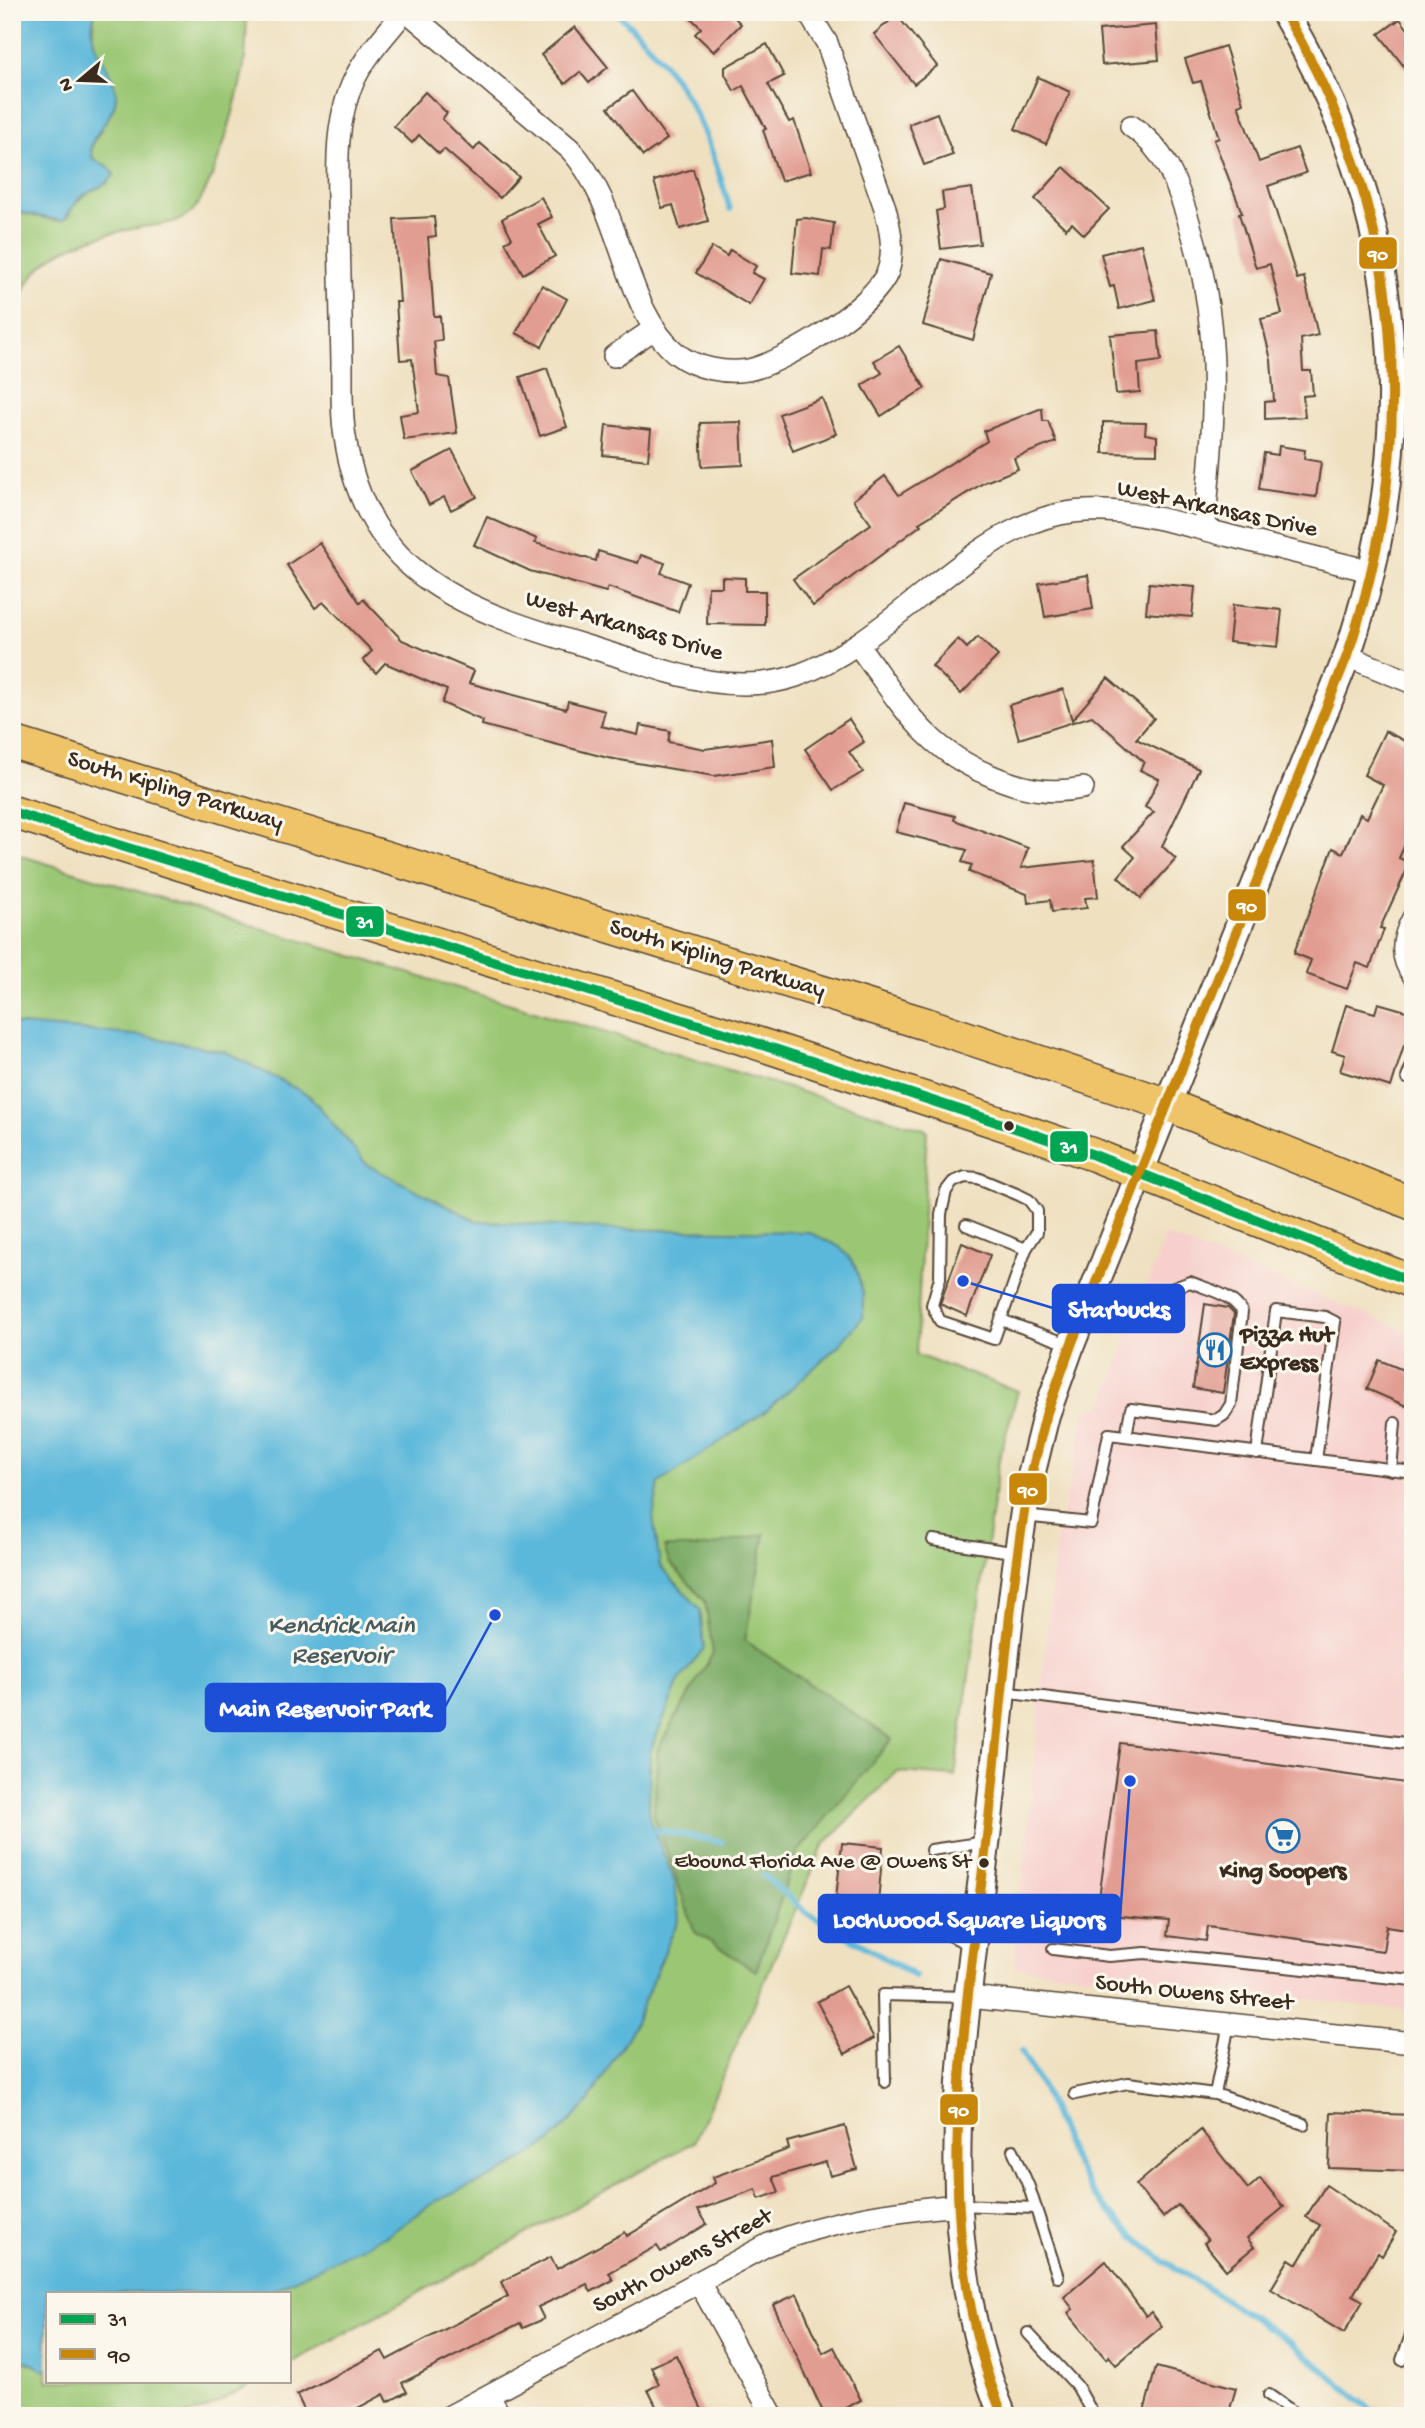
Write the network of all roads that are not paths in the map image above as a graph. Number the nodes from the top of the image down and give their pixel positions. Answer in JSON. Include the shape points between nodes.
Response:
{"nodes":[{"id":1,"x":406,"y":12,"type":"edge"},
{"id":2,"x":808,"y":12,"type":"edge"},
{"id":3,"x":1288,"y":14,"type":"edge"},
{"id":4,"x":1131,"y":126,"type":"dead end"},
{"id":5,"x":654,"y":329,"type":"junction"},
{"id":6,"x":614,"y":356,"type":"dead end"},
{"id":7,"x":1204,"y":529,"type":"junction"},
{"id":8,"x":1374,"y":572,"type":"junction"},
{"id":9,"x":858,"y":645,"type":"junction"},
{"id":10,"x":1347,"y":656,"type":"junction"},
{"id":11,"x":1413,"y":683,"type":"edge"},
{"id":12,"x":12,"y":742,"type":"edge"},
{"id":13,"x":1083,"y":788,"type":"dead end"},
{"id":14,"x":12,"y":812,"type":"edge"},
{"id":15,"x":1413,"y":918,"type":"edge"},
{"id":16,"x":1413,"y":975,"type":"edge"},
{"id":17,"x":1413,"y":1062,"type":"edge"},
{"id":18,"x":1407,"y":1078,"type":"dead end"},
{"id":19,"x":1167,"y":1104,"type":"junction"},
{"id":20,"x":1139,"y":1172,"type":"junction"},
{"id":21,"x":1413,"y":1204,"type":"edge"},
{"id":22,"x":966,"y":1226,"type":"dead end"},
{"id":23,"x":1026,"y":1249,"type":"junction"},
{"id":24,"x":1413,"y":1282,"type":"edge"},
{"id":25,"x":1174,"y":1288,"type":"dead end"},
{"id":26,"x":1001,"y":1320,"type":"junction"},
{"id":27,"x":1070,"y":1345,"type":"junction"},
{"id":28,"x":1395,"y":1423,"type":"dead end"},
{"id":29,"x":1126,"y":1436,"type":"junction"},
{"id":30,"x":1257,"y":1453,"type":"junction"},
{"id":31,"x":1315,"y":1460,"type":"junction"},
{"id":32,"x":1391,"y":1469,"type":"junction"},
{"id":33,"x":1413,"y":1472,"type":"edge"},
{"id":34,"x":1023,"y":1516,"type":"junction"},
{"id":35,"x":933,"y":1541,"type":"dead end"},
{"id":36,"x":1018,"y":1553,"type":"junction"},
{"id":37,"x":1003,"y":1692,"type":"junction"},
{"id":38,"x":1413,"y":1744,"type":"edge"},
{"id":39,"x":986,"y":1842,"type":"junction"},
{"id":40,"x":931,"y":1850,"type":"dead end"},
{"id":41,"x":929,"y":1925,"type":"dead end"},
{"id":42,"x":974,"y":1948,"type":"junction"},
{"id":43,"x":1053,"y":1949,"type":"dead end"},
{"id":44,"x":1413,"y":1980,"type":"edge"},
{"id":45,"x":969,"y":1997,"type":"junction"},
{"id":46,"x":1228,"y":2024,"type":"junction"},
{"id":47,"x":1413,"y":2043,"type":"edge"},
{"id":48,"x":885,"y":2082,"type":"dead end"},
{"id":49,"x":1075,"y":2094,"type":"dead end"},
{"id":50,"x":1215,"y":2094,"type":"junction"},
{"id":51,"x":1304,"y":2124,"type":"dead end"},
{"id":52,"x":1013,"y":2150,"type":"dead end"},
{"id":53,"x":958,"y":2205,"type":"junction"},
{"id":54,"x":1036,"y":2208,"type":"junction"},
{"id":55,"x":1058,"y":2277,"type":"dead end"},
{"id":56,"x":699,"y":2281,"type":"junction"},
{"id":57,"x":1413,"y":2330,"type":"edge"},
{"id":58,"x":1028,"y":2333,"type":"dead end"},
{"id":59,"x":1402,"y":2360,"type":"dead end"},
{"id":60,"x":1269,"y":2395,"type":"dead end"},
{"id":61,"x":489,"y":2396,"type":"junction"},
{"id":62,"x":450,"y":2416,"type":"edge"},
{"id":63,"x":500,"y":2416,"type":"edge"},
{"id":64,"x":773,"y":2416,"type":"edge"},
{"id":65,"x":1003,"y":2416,"type":"edge"},
{"id":66,"x":1094,"y":2416,"type":"edge"},
{"id":67,"x":1300,"y":2416,"type":"edge"}],
"edges":[{"from":1,"to":5,"type":"street","via":[[570,149],[589,171]]},
{"from":1,"to":9,"type":"street","name":"West Arkansas Drive","via":[[354,80],[338,152],[345,436],[357,484],[383,535],[422,577],[472,607],[684,677],[727,684],[788,678]]},
{"from":2,"to":5,"type":"street","via":[[827,43],[886,208],[892,244],[887,272],[868,300],[844,319],[750,370],[719,370],[680,356]]},
{"from":3,"to":8,"type":"street","via":[[1352,156],[1384,279],[1391,351],[1391,431]]},
{"from":4,"to":7,"type":"street","via":[[1154,145],[1170,170],[1204,278],[1215,361]]},
{"from":5,"to":6,"type":"street"},
{"from":7,"to":8,"type":"street","name":"West Arkansas Drive"},
{"from":7,"to":9,"type":"street","name":"West Arkansas Drive","via":[[1105,512],[1061,514],[1037,521],[979,554]]},
{"from":8,"to":10,"type":"street"},
{"from":9,"to":13,"type":"street","via":[[936,746],[968,767],[1031,790]]},
{"from":10,"to":11,"type":"street"},
{"from":10,"to":19,"type":"street"},
{"from":12,"to":19,"type":"main road","name":"South Kipling Parkway","via":[[926,1024]]},
{"from":14,"to":20,"type":"main road","via":[[753,1042]]},
{"from":15,"to":16,"type":"street","via":[[1402,953]]},
{"from":17,"to":18,"type":"lane"},
{"from":19,"to":20,"type":"street"},
{"from":19,"to":21,"type":"main road","name":"South Kipling Parkway"},
{"from":20,"to":24,"type":"main road"},
{"from":20,"to":27,"type":"street"},
{"from":22,"to":23,"type":"lane"},
{"from":23,"to":26,"type":"lane"},
{"from":23,"to":26,"type":"lane","via":[[1037,1232],[1037,1211],[1029,1200],[978,1178],[953,1182],[946,1191],[942,1214],[940,1278],[932,1305],[940,1321],[994,1339]]},
{"from":25,"to":29,"type":"lane","via":[[1190,1282],[1228,1297],[1242,1312],[1231,1404],[1216,1420],[1131,1409]]},
{"from":26,"to":27,"type":"lane"},
{"from":27,"to":34,"type":"street","via":[[1046,1415]]},
{"from":28,"to":32,"type":"lane"},
{"from":29,"to":30,"type":"lane"},
{"from":29,"to":34,"type":"lane","via":[[1109,1434],[1091,1523]]},
{"from":30,"to":31,"type":"lane"},
{"from":30,"to":31,"type":"lane","via":[[1276,1311],[1335,1322]]},
{"from":31,"to":32,"type":"lane"},
{"from":32,"to":33,"type":"lane"},
{"from":34,"to":36,"type":"street"},
{"from":35,"to":36,"type":"lane"},
{"from":36,"to":37,"type":"street"},
{"from":37,"to":38,"type":"lane"},
{"from":37,"to":39,"type":"street"},
{"from":39,"to":40,"type":"lane"},
{"from":39,"to":42,"type":"street"},
{"from":41,"to":42,"type":"lane"},
{"from":42,"to":45,"type":"street"},
{"from":43,"to":44,"type":"lane","via":[[1109,1956],[1145,1953]]},
{"from":45,"to":46,"type":"street","name":"South Owens Street"},
{"from":45,"to":48,"type":"lane","via":[[883,1996]]},
{"from":45,"to":53,"type":"street","via":[[958,2101]]},
{"from":46,"to":47,"type":"street","name":"South Owens Street"},
{"from":46,"to":50,"type":"lane"},
{"from":49,"to":50,"type":"lane","via":[[1128,2083]]},
{"from":50,"to":51,"type":"lane"},
{"from":52,"to":54,"type":"lane"},
{"from":53,"to":54,"type":"lane"},
{"from":53,"to":56,"type":"street","name":"South Owens Street","via":[[865,2215],[816,2226],[769,2244]]},
{"from":53,"to":65,"type":"street","via":[[968,2288]]},
{"from":54,"to":55,"type":"lane"},
{"from":56,"to":61,"type":"street","name":"South Owens Street"},
{"from":56,"to":64,"type":"street"},
{"from":57,"to":59,"type":"lane"},
{"from":58,"to":66,"type":"lane","via":[[1077,2386]]},
{"from":60,"to":67,"type":"lane"},
{"from":61,"to":62,"type":"street","name":"South Owens Street"},
{"from":61,"to":63,"type":"street"}]}
